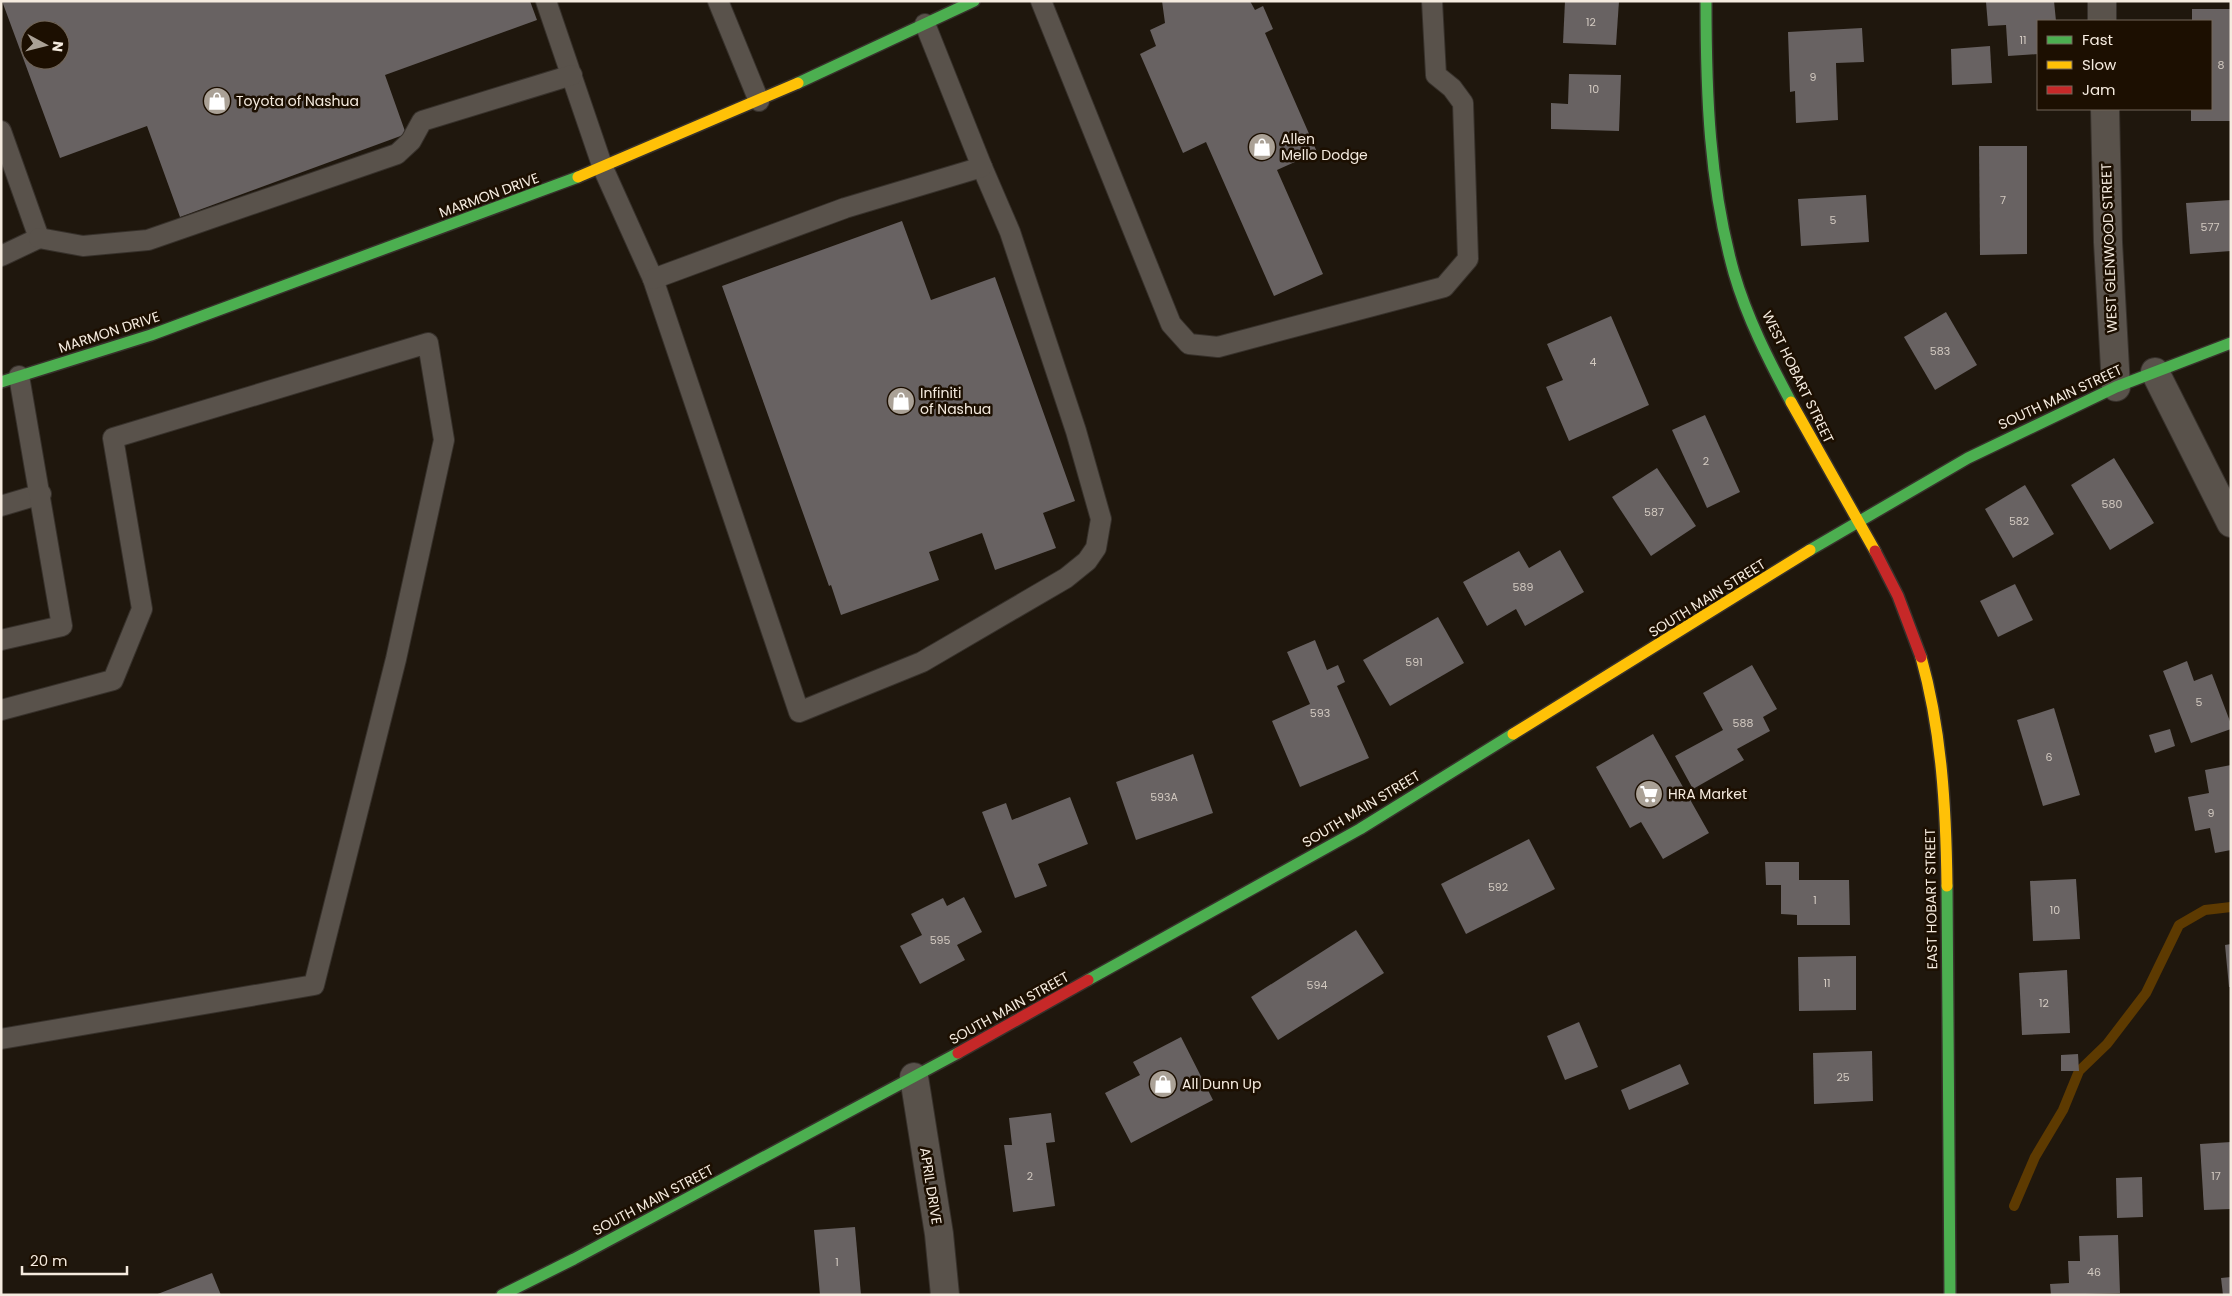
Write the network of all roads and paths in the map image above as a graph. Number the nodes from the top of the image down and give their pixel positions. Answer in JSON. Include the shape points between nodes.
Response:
{"nodes":[{"id":1,"x":546,"y":1,"type":"edge"},
{"id":2,"x":718,"y":1,"type":"edge"},
{"id":3,"x":974,"y":1,"type":"edge"},
{"id":4,"x":1041,"y":1,"type":"edge"},
{"id":5,"x":1432,"y":1,"type":"edge"},
{"id":6,"x":1706,"y":1,"type":"edge"},
{"id":7,"x":2102,"y":1,"type":"edge"},
{"id":8,"x":2102,"y":20,"type":"edge"},
{"id":9,"x":925,"y":24,"type":"junction"},
{"id":10,"x":572,"y":75,"type":"junction"},
{"id":11,"x":759,"y":101,"type":"junction"},
{"id":12,"x":2105,"y":110,"type":"edge"},
{"id":13,"x":1,"y":131,"type":"edge"},
{"id":14,"x":982,"y":166,"type":"junction"},
{"id":15,"x":603,"y":168,"type":"junction"},
{"id":16,"x":39,"y":238,"type":"junction"},
{"id":17,"x":1,"y":256,"type":"edge"},
{"id":18,"x":653,"y":279,"type":"junction"},
{"id":19,"x":2231,"y":344,"type":"edge"},
{"id":20,"x":2155,"y":372,"type":"junction"},
{"id":21,"x":10,"y":379,"type":"edge"},
{"id":22,"x":2116,"y":387,"type":"junction"},
{"id":23,"x":41,"y":494,"type":"junction"},
{"id":24,"x":1,"y":506,"type":"edge"},
{"id":25,"x":1859,"y":520,"type":"junction"},
{"id":26,"x":2231,"y":523,"type":"edge"},
{"id":27,"x":1,"y":640,"type":"edge"},
{"id":28,"x":1,"y":710,"type":"edge"},
{"id":29,"x":1,"y":1039,"type":"edge"},
{"id":30,"x":914,"y":1077,"type":"junction"},
{"id":31,"x":502,"y":1295,"type":"edge"},
{"id":32,"x":945,"y":1295,"type":"edge"},
{"id":33,"x":1950,"y":1295,"type":"edge"}],
"edges":[{"from":1,"to":10,"type":"lane"},
{"from":2,"to":11,"type":"lane"},
{"from":3,"to":9,"type":"street","name":"MARMON DRIVE"},
{"from":4,"to":5,"type":"lane","via":[[1171,324],[1189,344],[1218,347],[1444,287],[1468,259],[1463,103],[1436,74]]},
{"from":6,"to":25,"type":"street","name":"WEST HOBART STREET","via":[[1709,133],[1718,205],[1736,275],[1762,342],[1824,465]]},
{"from":7,"to":8,"type":"street"},
{"from":9,"to":11,"type":"street","name":"MARMON DRIVE"},
{"from":9,"to":14,"type":"lane"},
{"from":10,"to":15,"type":"lane"},
{"from":10,"to":16,"type":"lane","via":[[422,121],[411,141],[397,154],[148,240],[82,246]]},
{"from":11,"to":15,"type":"street","name":"MARMON DRIVE"},
{"from":12,"to":22,"type":"street","name":"WEST GLENWOOD STREET"},
{"from":13,"to":16,"type":"lane"},
{"from":14,"to":18,"type":"lane","via":[[845,208]]},
{"from":14,"to":18,"type":"lane","via":[[1010,232],[1076,430],[1101,519],[1096,548],[1087,561],[1066,578],[922,662],[799,712]]},
{"from":15,"to":18,"type":"lane"},
{"from":15,"to":21,"type":"street","name":"MARMON DRIVE","via":[[151,335]]},
{"from":16,"to":17,"type":"lane"},
{"from":19,"to":20,"type":"street","name":"SOUTH MAIN STREET"},
{"from":20,"to":22,"type":"street","name":"SOUTH MAIN STREET"},
{"from":20,"to":26,"type":"street"},
{"from":21,"to":23,"type":"lane"},
{"from":22,"to":25,"type":"street","name":"SOUTH MAIN STREET","via":[[1968,458]]},
{"from":23,"to":24,"type":"lane"},
{"from":23,"to":27,"type":"lane","via":[[62,626]]},
{"from":25,"to":30,"type":"street","name":"SOUTH MAIN STREET","via":[[1360,829]]},
{"from":25,"to":33,"type":"street","name":"EAST HOBART STREET","via":[[1890,579],[1916,642],[1934,704],[1945,794]]},
{"from":28,"to":29,"type":"lane","via":[[113,680],[142,609],[113,438],[428,343],[444,440],[396,659],[314,985]]},
{"from":30,"to":31,"type":"street","name":"SOUTH MAIN STREET"},
{"from":30,"to":32,"type":"street","name":"APRIL DRIVE"}]}
